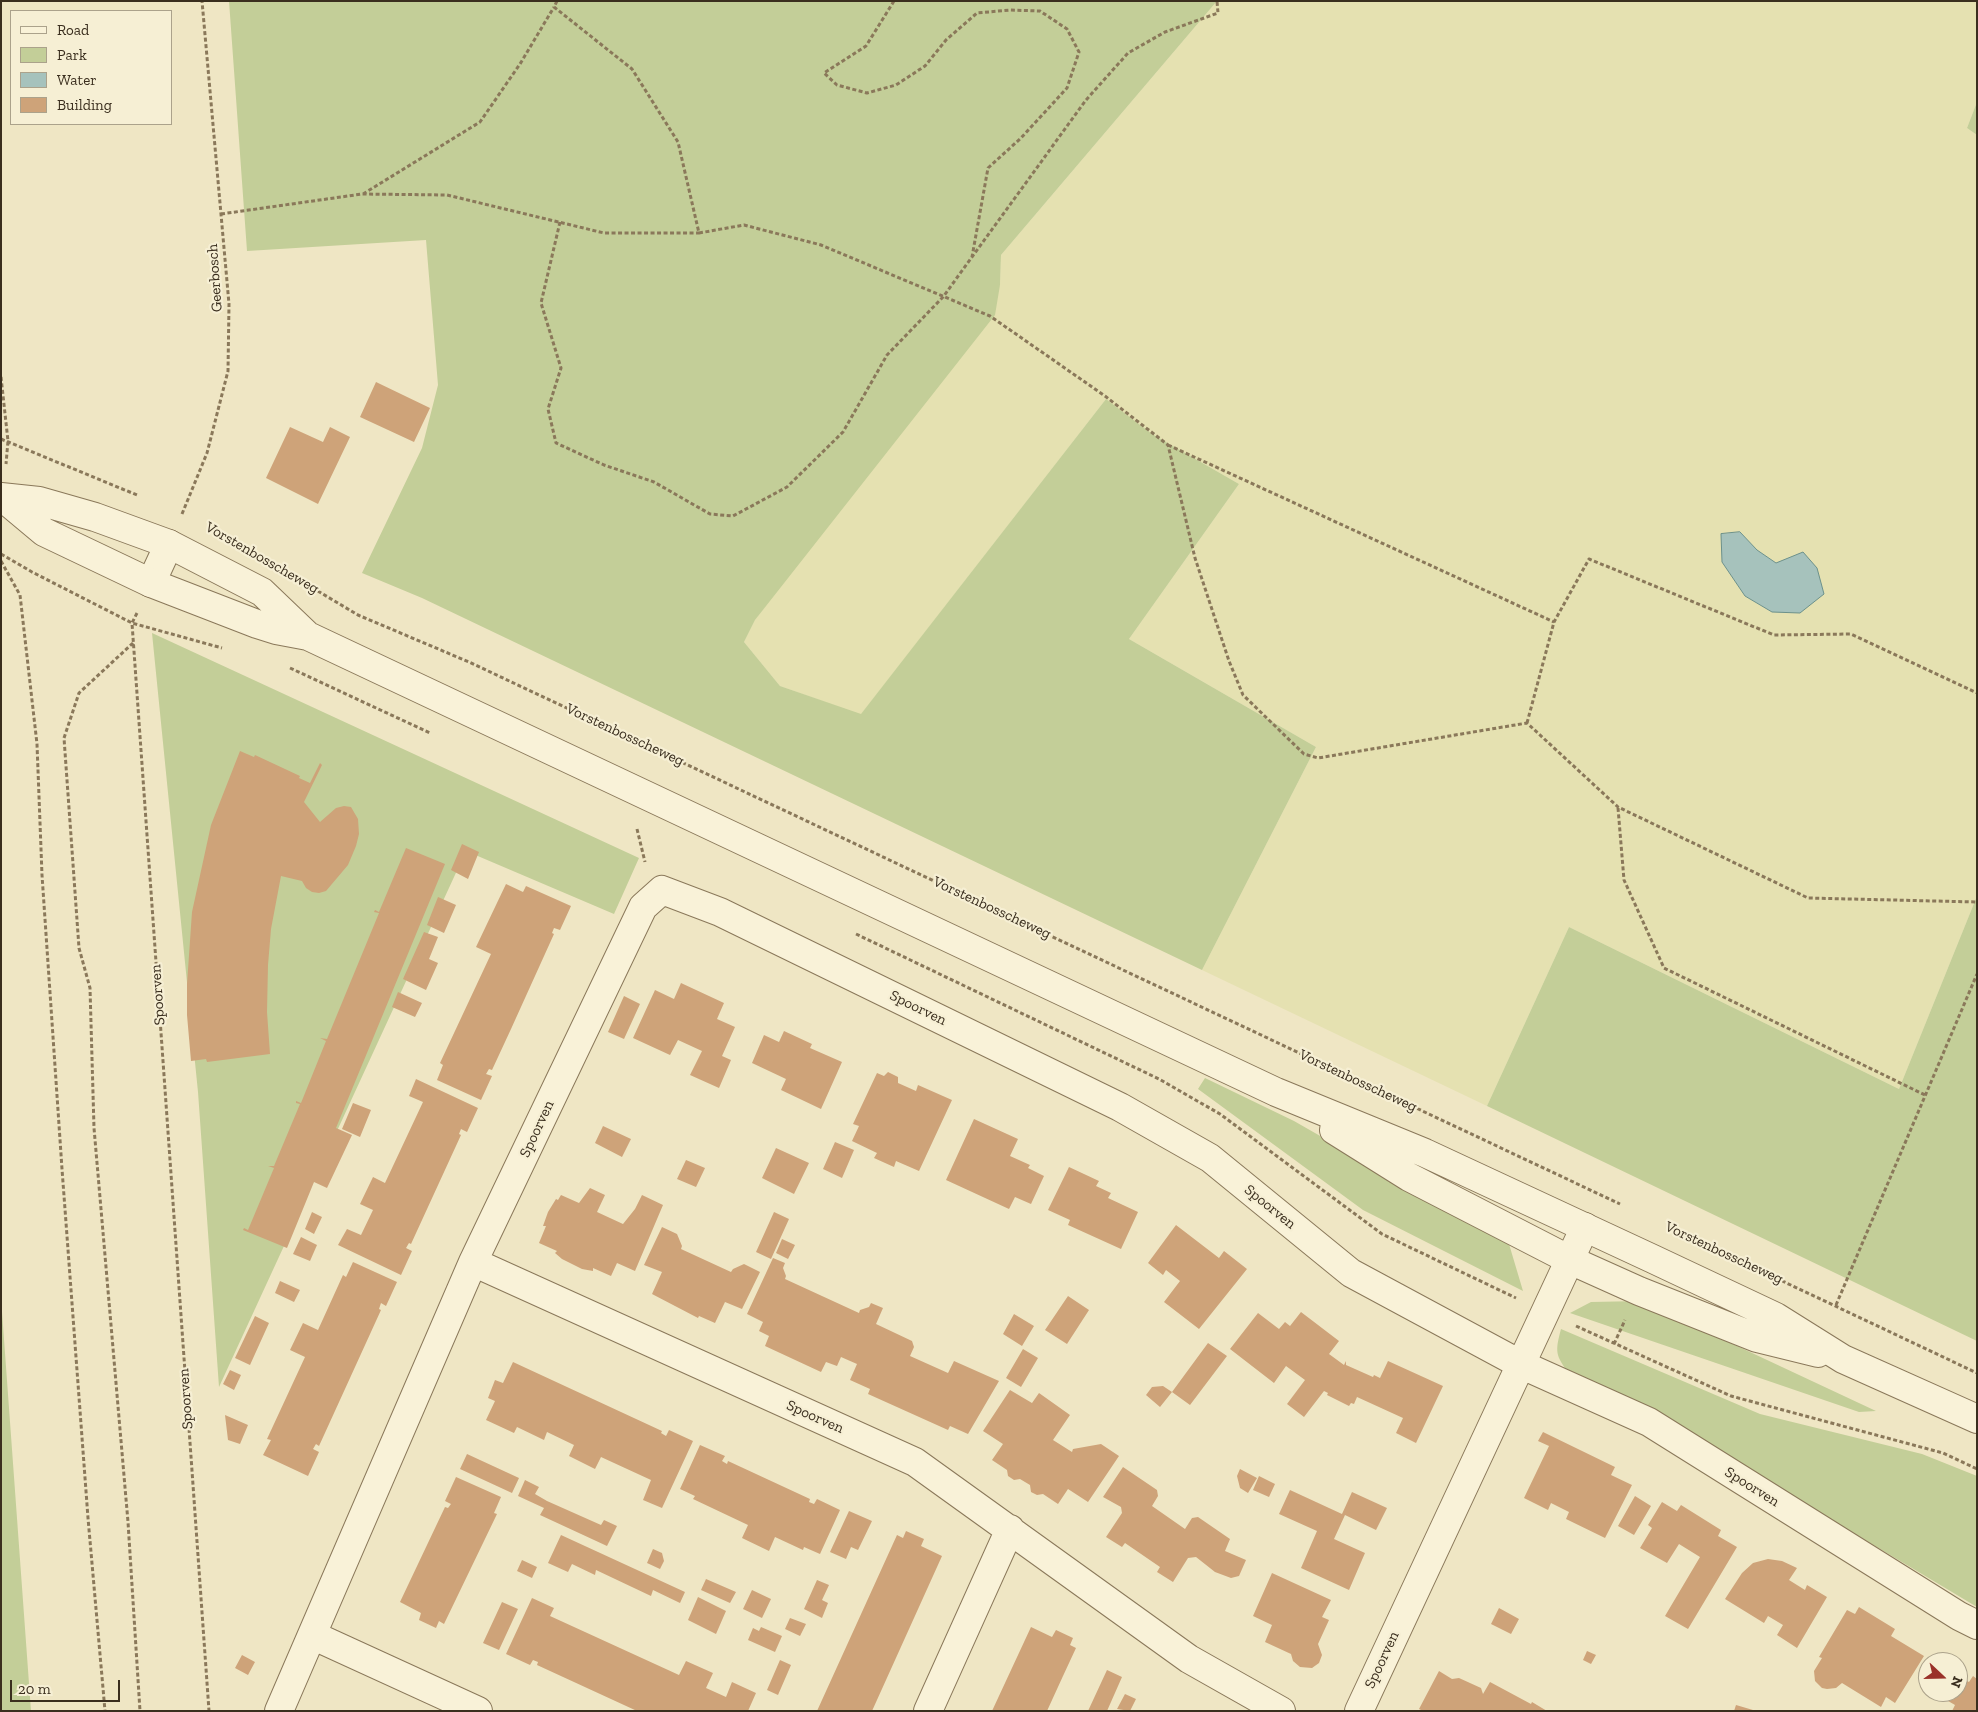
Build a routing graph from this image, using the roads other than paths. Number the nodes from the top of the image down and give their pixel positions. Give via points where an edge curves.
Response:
1 (2, 497) edge
2 (169, 544) junction
3 (151, 583) junction
4 (308, 636) junction
5 (1276, 1092) junction
6 (1585, 1227) junction
7 (1570, 1260) junction
8 (473, 1262) junction
9 (1843, 1359) junction
10 (1520, 1364) junction
11 (1977, 1419) edge
12 (1010, 1529) junction
13 (1977, 1625) edge
14 (312, 1635) junction
15 (279, 1711) edge
16 (478, 1711) edge
17 (928, 1711) edge
18 (1281, 1711) edge
19 (1359, 1711) edge

1 - 2 street, Vorstenbosscheweg via 38,501
1 - 3 street, Vorstenbosscheweg via 44,532
2 - 3 street
2 - 4 street, Vorstenbosscheweg via 262,592
3 - 4 street, Vorstenbosscheweg via 257,624
4 - 5 street, Vorstenbosscheweg
5 - 6 street, Vorstenbosscheweg via 1425,1153
5 - 7 street, Vorstenbosscheweg via 1408,1177
6 - 7 street, Spoorven
6 - 9 street, Vorstenbosscheweg via 1776,1317
7 - 9 street, Vorstenbosscheweg via 1757,1338
7 - 10 street, Spoorven
8 - 10 street, Spoorven via 643,906 662,890 720,912 1120,1107 1210,1158 1351,1273
8 - 12 street, Spoorven via 915,1462
8 - 14 street, Spoorven
9 - 11 street, Vorstenbosscheweg
10 - 13 street, Spoorven via 1649,1422
10 - 19 street, Spoorven
12 - 17 street
12 - 18 street, Spoorven via 1189,1659
14 - 15 street, Spoorven
14 - 16 street

